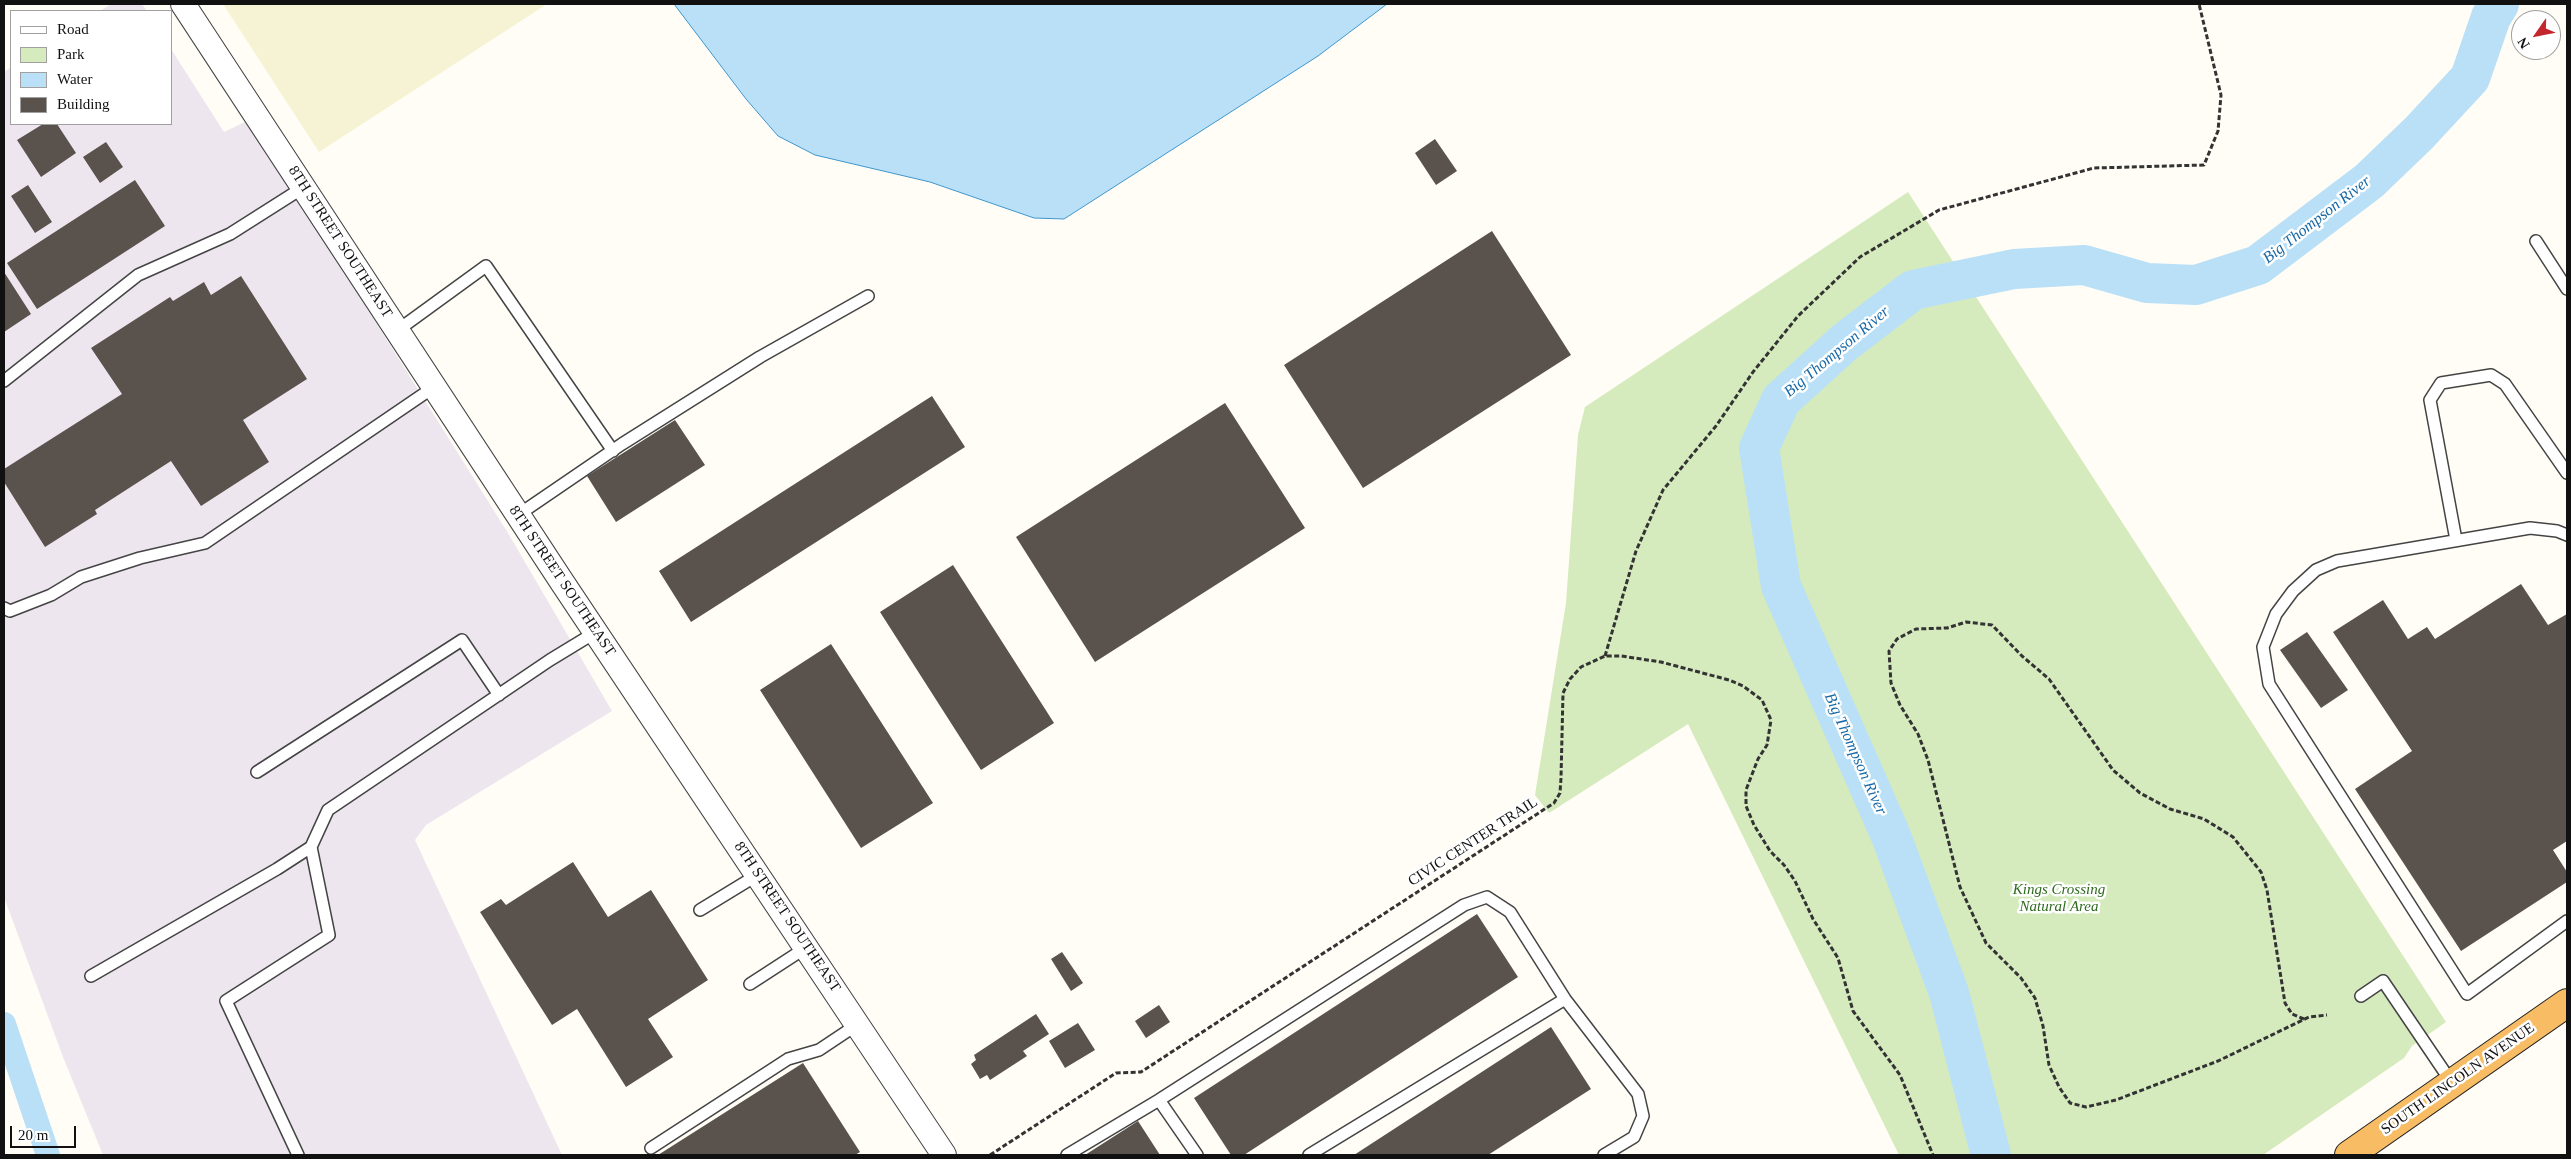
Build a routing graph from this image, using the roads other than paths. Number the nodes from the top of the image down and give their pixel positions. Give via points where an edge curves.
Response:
1 (183, 4) edge
2 (304, 187) junction
3 (2536, 240) dead end
4 (2567, 289) edge
5 (868, 296) dead end
6 (398, 330) junction
7 (4, 381) edge
8 (434, 387) junction
9 (613, 451) junction
10 (2567, 473) edge
11 (518, 515) junction
12 (2567, 535) edge
13 (2456, 540) junction
14 (4, 608) edge
15 (596, 632) junction
16 (499, 695) junction
17 (256, 772) dead end
18 (310, 847) junction
19 (759, 874) junction
20 (700, 910) dead end
21 (2567, 921) edge
22 (807, 947) junction
23 (91, 976) dead end
24 (750, 984) dead end
25 (2361, 996) dead end
26 (1565, 998) junction
27 (2567, 1003) edge
28 (858, 1024) junction
29 (2453, 1084) junction
30 (1160, 1100) junction
31 (652, 1148) dead end
32 (298, 1155) edge
33 (944, 1155) edge
34 (1067, 1155) edge
35 (1197, 1155) edge
36 (1309, 1155) edge
37 (1604, 1155) edge
38 (2349, 1155) edge

1 - 2 street, 8TH STREET SOUTHEAST
2 - 6 street, 8TH STREET SOUTHEAST
2 - 7 lane via 230,234 138,275
3 - 4 lane
5 - 9 lane via 760,357
6 - 8 street, 8TH STREET SOUTHEAST
6 - 9 lane via 486,266
8 - 11 street, 8TH STREET SOUTHEAST
8 - 14 lane via 205,543 140,558 81,577 10,611
9 - 11 lane
10 - 13 lane via 2505,384 2491,376 2441,383 2430,400
11 - 15 street, 8TH STREET SOUTHEAST
12 - 13 lane via 2530,528
13 - 21 lane via 2337,560 2316,570 2293,591 2269,630 2263,647 2270,684 2467,994
15 - 16 lane
15 - 19 street, 8TH STREET SOUTHEAST
16 - 17 lane via 462,640
16 - 18 lane via 328,810
18 - 23 lane
18 - 32 lane via 329,935 226,1001
19 - 20 lane
19 - 22 street, 8TH STREET SOUTHEAST
22 - 24 lane
22 - 28 street, 8TH STREET SOUTHEAST
25 - 29 lane via 2383,981
26 - 30 lane via 1510,912 1487,897 1464,905
26 - 36 lane
26 - 37 lane via 1638,1094 1643,1116 1634,1138
27 - 29 highway, SOUTH LINCOLN AVENUE
28 - 31 lane via 819,1050 788,1058
28 - 33 street, 8TH STREET SOUTHEAST
29 - 38 highway, SOUTH LINCOLN AVENUE
30 - 34 lane
30 - 35 lane

